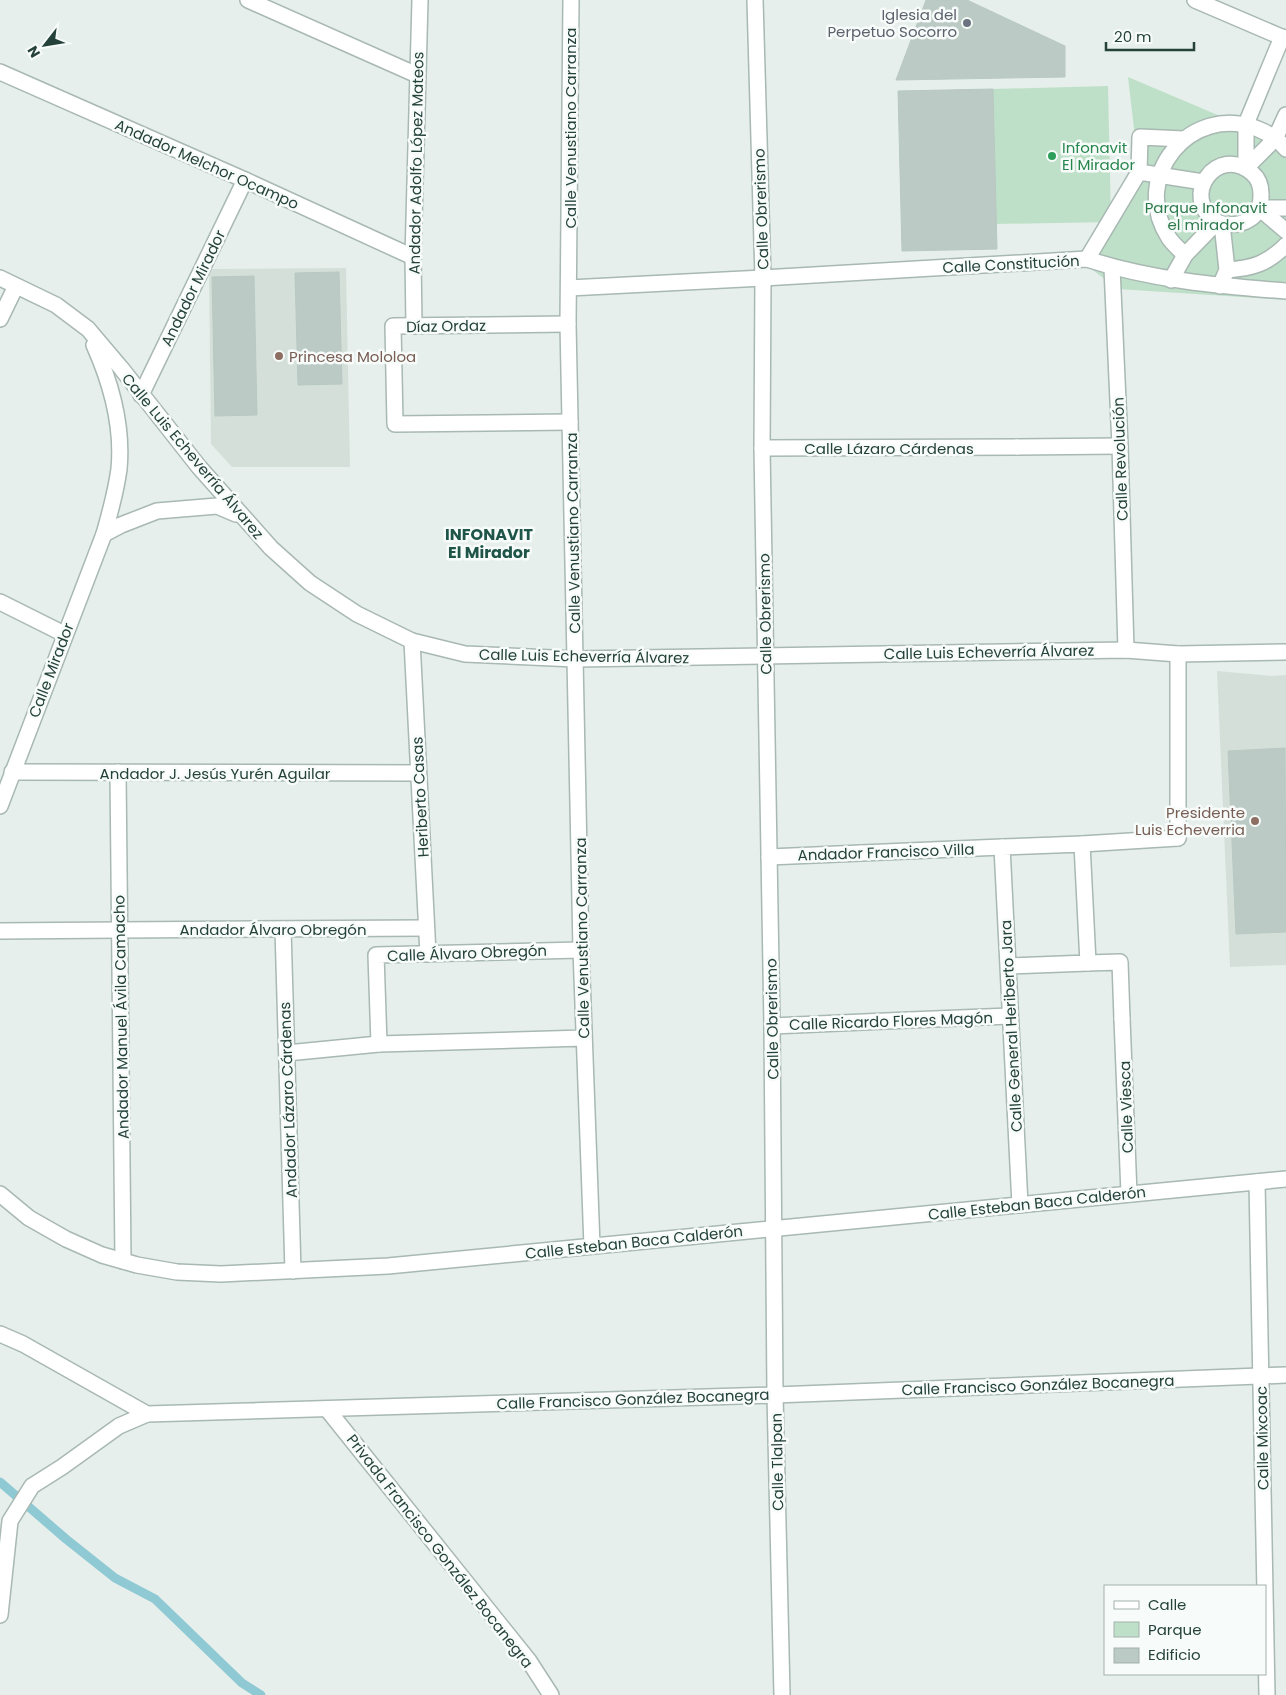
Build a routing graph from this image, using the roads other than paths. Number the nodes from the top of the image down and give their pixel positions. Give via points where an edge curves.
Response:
1 (248, 0) edge
2 (420, 0) edge
3 (571, 0) edge
4 (755, 0) edge
5 (1195, 0) edge
6 (1284, 38) edge
7 (0, 72) edge
8 (418, 75) junction
9 (1286, 115) edge
10 (1246, 124) junction
11 (1184, 139) junction
12 (1281, 144) edge
13 (1246, 168) junction
14 (1139, 172) junction
15 (1159, 175) junction
16 (245, 180) junction
17 (1203, 182) junction
18 (1259, 208) junction
19 (1286, 208) edge
20 (1220, 223) junction
21 (1286, 231) edge
22 (1286, 245) edge
23 (1185, 255) junction
24 (413, 257) junction
25 (1087, 260) junction
26 (1112, 268) junction
27 (1227, 270) junction
28 (0, 278) edge
29 (762, 278) junction
30 (1171, 280) junction
31 (16, 286) junction
32 (1220, 286) junction
33 (569, 288) junction
34 (1286, 291) edge
35 (0, 319) edge
36 (568, 324) junction
37 (414, 326) junction
38 (88, 329) junction
39 (141, 395) junction
40 (570, 422) junction
41 (1120, 446) junction
42 (762, 448) junction
43 (240, 516) junction
44 (104, 534) junction
45 (0, 602) edge
46 (64, 634) junction
47 (412, 641) junction
48 (1126, 650) junction
49 (1286, 652) edge
50 (1178, 654) junction
51 (766, 656) junction
52 (575, 659) junction
53 (12, 772) junction
54 (118, 772) junction
55 (418, 773) junction
56 (0, 806) edge
57 (1082, 844) junction
58 (1002, 847) junction
59 (769, 857) junction
60 (426, 928) junction
61 (283, 929) junction
62 (120, 930) junction
63 (0, 931) edge
64 (581, 950) junction
65 (428, 954) junction
66 (1088, 963) junction
67 (1008, 966) junction
68 (1010, 1016) junction
69 (772, 1026) junction
70 (584, 1038) junction
71 (379, 1044) junction
72 (287, 1054) junction
73 (1286, 1179) edge
74 (1257, 1182) junction
75 (0, 1194) edge
76 (1129, 1194) junction
77 (1020, 1205) junction
78 (774, 1229) junction
79 (592, 1246) junction
80 (123, 1261) junction
81 (293, 1271) junction
82 (0, 1334) edge
83 (1286, 1375) edge
84 (1261, 1376) junction
85 (775, 1395) junction
86 (327, 1409) junction
87 (147, 1414) junction
88 (1265, 1585) edge
89 (0, 1615) edge
90 (1266, 1642) edge
91 (550, 1695) edge
92 (782, 1695) edge
93 (1267, 1695) edge

1 - 8 street
2 - 8 street, Andador Adolfo López Mateos
3 - 33 street, Calle Venustiano Carranza
4 - 29 street, Calle Obrerismo
5 - 6 street
6 - 10 street
7 - 16 street, Andador Melchor Ocampo
8 - 24 street, Andador Adolfo López Mateos
9 - 12 street
10 - 11 street via 1225,122 1203,128
10 - 12 street via 1267,132
10 - 13 street
11 - 14 street via 1140,137
11 - 15 street via 1169,155
12 - 13 street
13 - 17 street via 1222,165 1210,172
13 - 18 street via 1256,177 1261,188
14 - 15 street
14 - 25 street
15 - 17 street
15 - 23 street via 1156,197 1160,219 1170,238
16 - 24 street, Andador Melchor Ocampo
16 - 39 street, Andador Mirador
17 - 20 street via 1200,195 1203,207 1211,218
18 - 19 street
18 - 20 street via 1247,222 1235,226
18 - 21 street
20 - 23 street
20 - 27 street
22 - 27 street via 1268,260 1248,269
23 - 30 street
24 - 37 street, Andador Adolfo López Mateos
25 - 26 street, Calle Constitución
25 - 29 street, Calle Constitución
26 - 30 street, Calle Constitución
26 - 41 street, Calle Revolución
27 - 32 street
28 - 31 street, Calle Luis Echeverría Álvarez
29 - 33 street, Calle Constitución
29 - 42 street, Calle Obrerismo
30 - 32 street, Calle Constitución
31 - 35 street
31 - 38 street, Calle Luis Echeverría Álvarez via 56,305
32 - 34 street, Calle Constitución
33 - 36 street, Calle Venustiano Carranza
36 - 37 street, Díaz Ordaz
36 - 40 street, Calle Venustiano Carranza
37 - 40 street, Díaz Ordaz via 393,326 395,424
38 - 39 street, Calle Luis Echeverría Álvarez
38 - 44 street, Calle Mirador via 106,371 119,438 119,469
39 - 43 street, Calle Luis Echeverría Álvarez
40 - 52 street, Calle Venustiano Carranza
41 - 42 street, Calle Lázaro Cárdenas
41 - 48 street, Calle Revolución
42 - 51 street, Calle Obrerismo
43 - 44 street via 217,506 157,511
43 - 47 street, Calle Luis Echeverría Álvarez via 310,583 357,614
44 - 46 street, Calle Mirador
45 - 46 street
46 - 53 street, Calle Mirador
47 - 52 street, Calle Luis Echeverría Álvarez via 464,654
47 - 55 street, Heriberto Casas
48 - 50 street, Calle Luis Echeverría Álvarez
48 - 51 street, Calle Luis Echeverría Álvarez
49 - 50 street, Calle Luis Echeverría Álvarez
50 - 57 street via 1178,838
51 - 52 street, Calle Luis Echeverría Álvarez
51 - 59 street, Calle Obrerismo
52 - 64 street, Calle Venustiano Carranza
53 - 54 street, Andador J. Jesús Yurén Aguilar
53 - 56 street, Calle Mirador
54 - 55 street, Andador J. Jesús Yurén Aguilar
54 - 62 street, Andador Manuel Ávila Camacho
55 - 60 street, Heriberto Casas
57 - 58 street, Andador Francisco Villa
57 - 66 street
58 - 59 street, Andador Francisco Villa
58 - 67 street, Calle General Heriberto Jara
59 - 69 street, Calle Obrerismo
60 - 61 street, Andador Álvaro Obregón
60 - 65 street, Heriberto Casas
61 - 62 street, Andador Álvaro Obregón
61 - 72 street, Andador Lázaro Cárdenas
62 - 63 street, Andador Álvaro Obregón
62 - 80 street, Andador Manuel Ávila Camacho
64 - 65 street, Calle Álvaro Obregón
64 - 70 street, Calle Venustiano Carranza
65 - 71 street, Calle Álvaro Obregón via 376,955
66 - 67 street
66 - 76 street, Calle Viesca via 1120,962
67 - 68 street, Calle General Heriberto Jara
68 - 69 street, Calle Ricardo Flores Magón
68 - 77 street, Calle General Heriberto Jara
69 - 78 street, Calle Obrerismo
70 - 71 street
70 - 79 street, Calle Venustiano Carranza
71 - 72 street
72 - 81 street, Andador Lázaro Cárdenas
73 - 74 street, Calle Esteban Baca Calderón
74 - 76 street, Calle Esteban Baca Calderón
74 - 84 street, Calle Mixcoac
75 - 80 street, Calle Esteban Baca Calderón via 29,1218 66,1239
76 - 77 street, Calle Esteban Baca Calderón
77 - 78 street, Calle Esteban Baca Calderón
78 - 79 street, Calle Esteban Baca Calderón
78 - 85 street, Calle Tlalpan
79 - 81 street, Calle Esteban Baca Calderón via 388,1266
80 - 81 street, Calle Esteban Baca Calderón via 177,1272
82 - 87 street via 31,1348
83 - 84 street, Calle Francisco González Bocanegra
84 - 85 street, Calle Francisco González Bocanegra
84 - 88 street, Calle Mixcoac
85 - 86 street, Calle Francisco González Bocanegra
85 - 92 street, Calle Tlalpan
86 - 87 street, Calle Francisco González Bocanegra
86 - 91 street, Privada Francisco González Bocanegra via 529,1661
87 - 89 street via 119,1426 32,1486 10,1521
90 - 93 street, Calle Mixcoac

